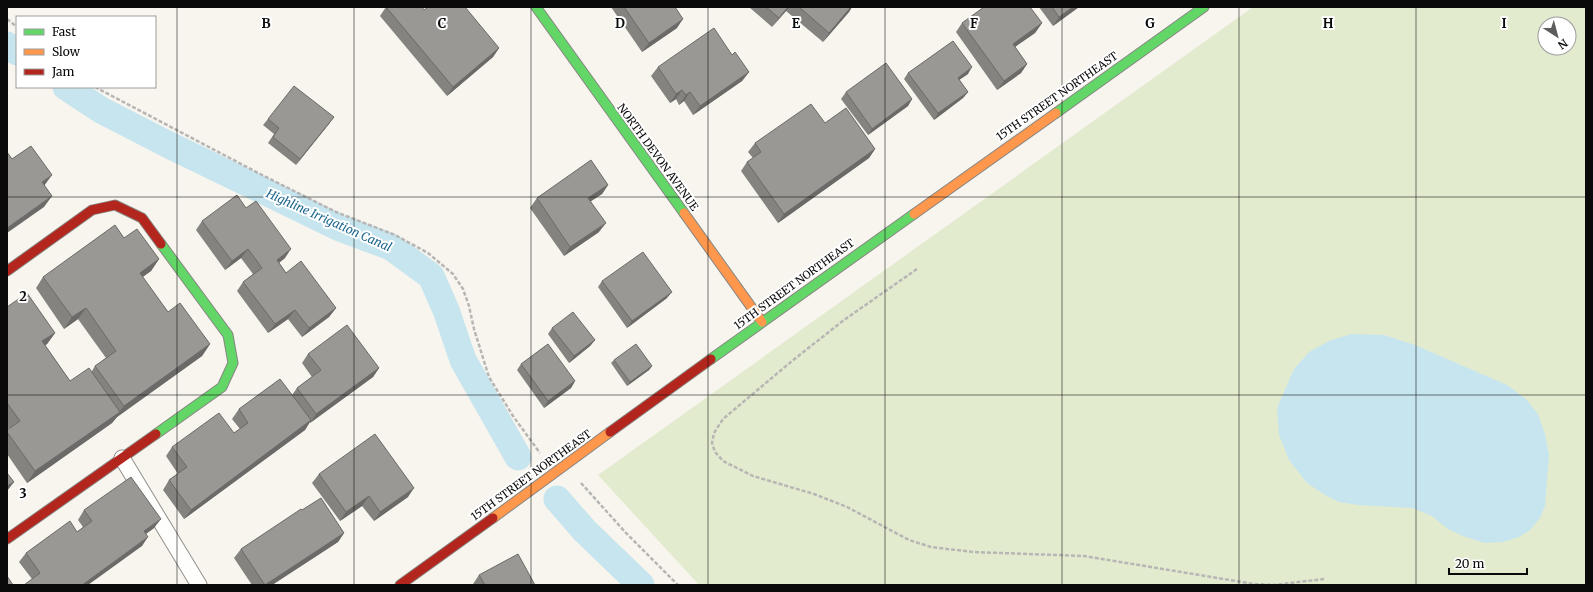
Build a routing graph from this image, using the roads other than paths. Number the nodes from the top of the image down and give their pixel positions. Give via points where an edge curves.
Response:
1 (536, 7) edge
2 (1204, 7) edge
3 (7, 271) edge
4 (762, 322) junction
5 (122, 458) junction
6 (7, 539) edge
7 (199, 585) edge
8 (400, 585) edge

1 - 4 street, NORTH DEVON AVENUE
2 - 4 street, 15TH STREET NORTHEAST
3 - 5 street via 92,210 116,205 142,218 228,335 233,363 222,387
4 - 8 street, 15TH STREET NORTHEAST
5 - 6 street
5 - 7 lane

